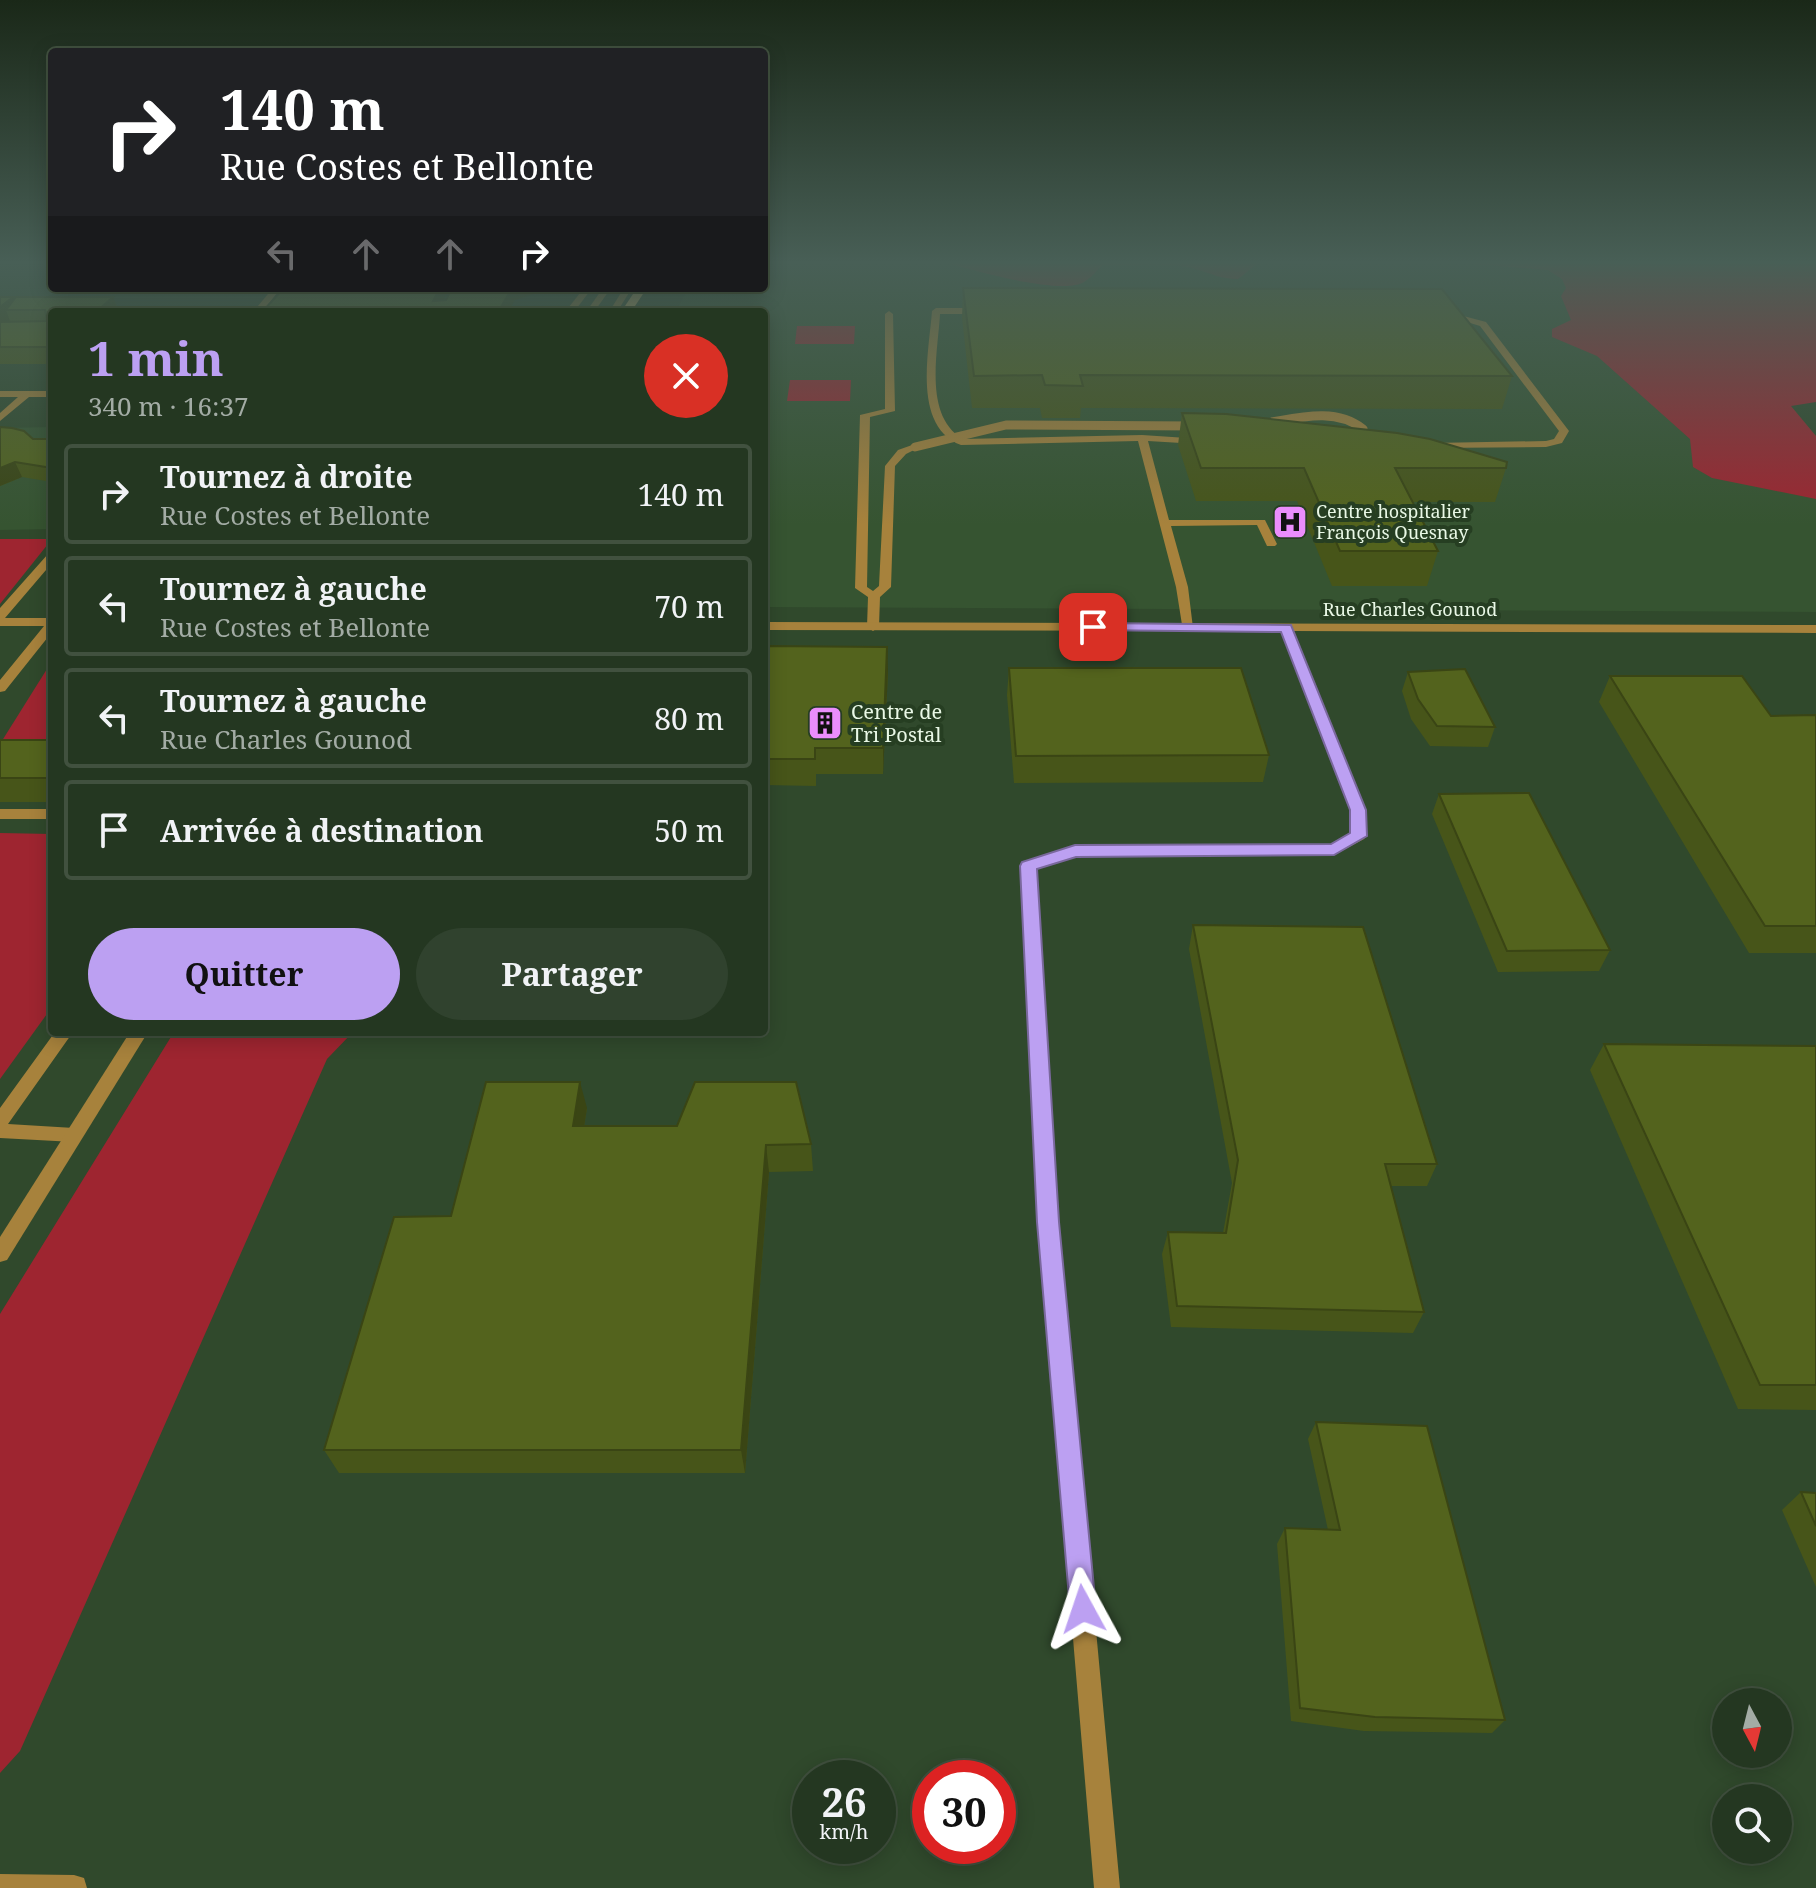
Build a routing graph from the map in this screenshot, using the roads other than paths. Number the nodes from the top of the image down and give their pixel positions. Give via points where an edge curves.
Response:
1 (889, 349) edge
2 (933, 349) edge
3 (1502, 349) edge
4 (0, 394) edge
5 (27, 394) junction
6 (48, 394) edge
7 (0, 418) edge
8 (1269, 423) junction
9 (1254, 424) edge
10 (1210, 426) edge
11 (1300, 429) edge
12 (1142, 438) junction
13 (1205, 442) edge
14 (1367, 446) edge
15 (1426, 446) edge
16 (1165, 523) junction
17 (1271, 544) dead end
18 (47, 567) edge
19 (874, 596) junction
20 (0, 616) edge
21 (0, 622) edge
22 (48, 623) edge
23 (768, 626) edge
24 (873, 627) junction
25 (48, 628) edge
26 (1187, 628) junction
27 (1286, 628) junction
28 (1816, 629) edge
29 (0, 688) edge
30 (0, 814) edge
31 (48, 814) edge
32 (61, 1036) edge
33 (136, 1036) edge
34 (0, 1122) edge
35 (0, 1131) edge
36 (74, 1135) junction
37 (0, 1254) edge
38 (0, 1887) edge
39 (74, 1888) edge
40 (1107, 1888) edge

1 - 19 street via 890,411 865,415 861,588
2 - 12 street via 938,414 946,432 961,442
3 - 15 street via 1564,431 1558,441
4 - 5 street
5 - 6 street
5 - 7 street
8 - 9 street, bridge
8 - 11 street, bridge
8 - 14 street, bridge via 1350,420 1363,429 1338,443
10 - 19 street, bridge via 1006,425 902,452 890,466 885,587
12 - 13 street
12 - 16 street
16 - 17 street via 1261,522
16 - 26 street
18 - 20 street
19 - 24 street
21 - 22 street
23 - 24 street, Rue Charles Gounod
24 - 26 street, Rue Charles Gounod
25 - 29 street
26 - 27 street, Rue Charles Gounod
27 - 28 street, Rue Charles Gounod
27 - 40 street via 1358,810 1359,836 1334,850 1075,851 1028,866 1048,1222
30 - 31 street
32 - 34 street
33 - 36 street
35 - 36 street
36 - 37 street
38 - 39 street

